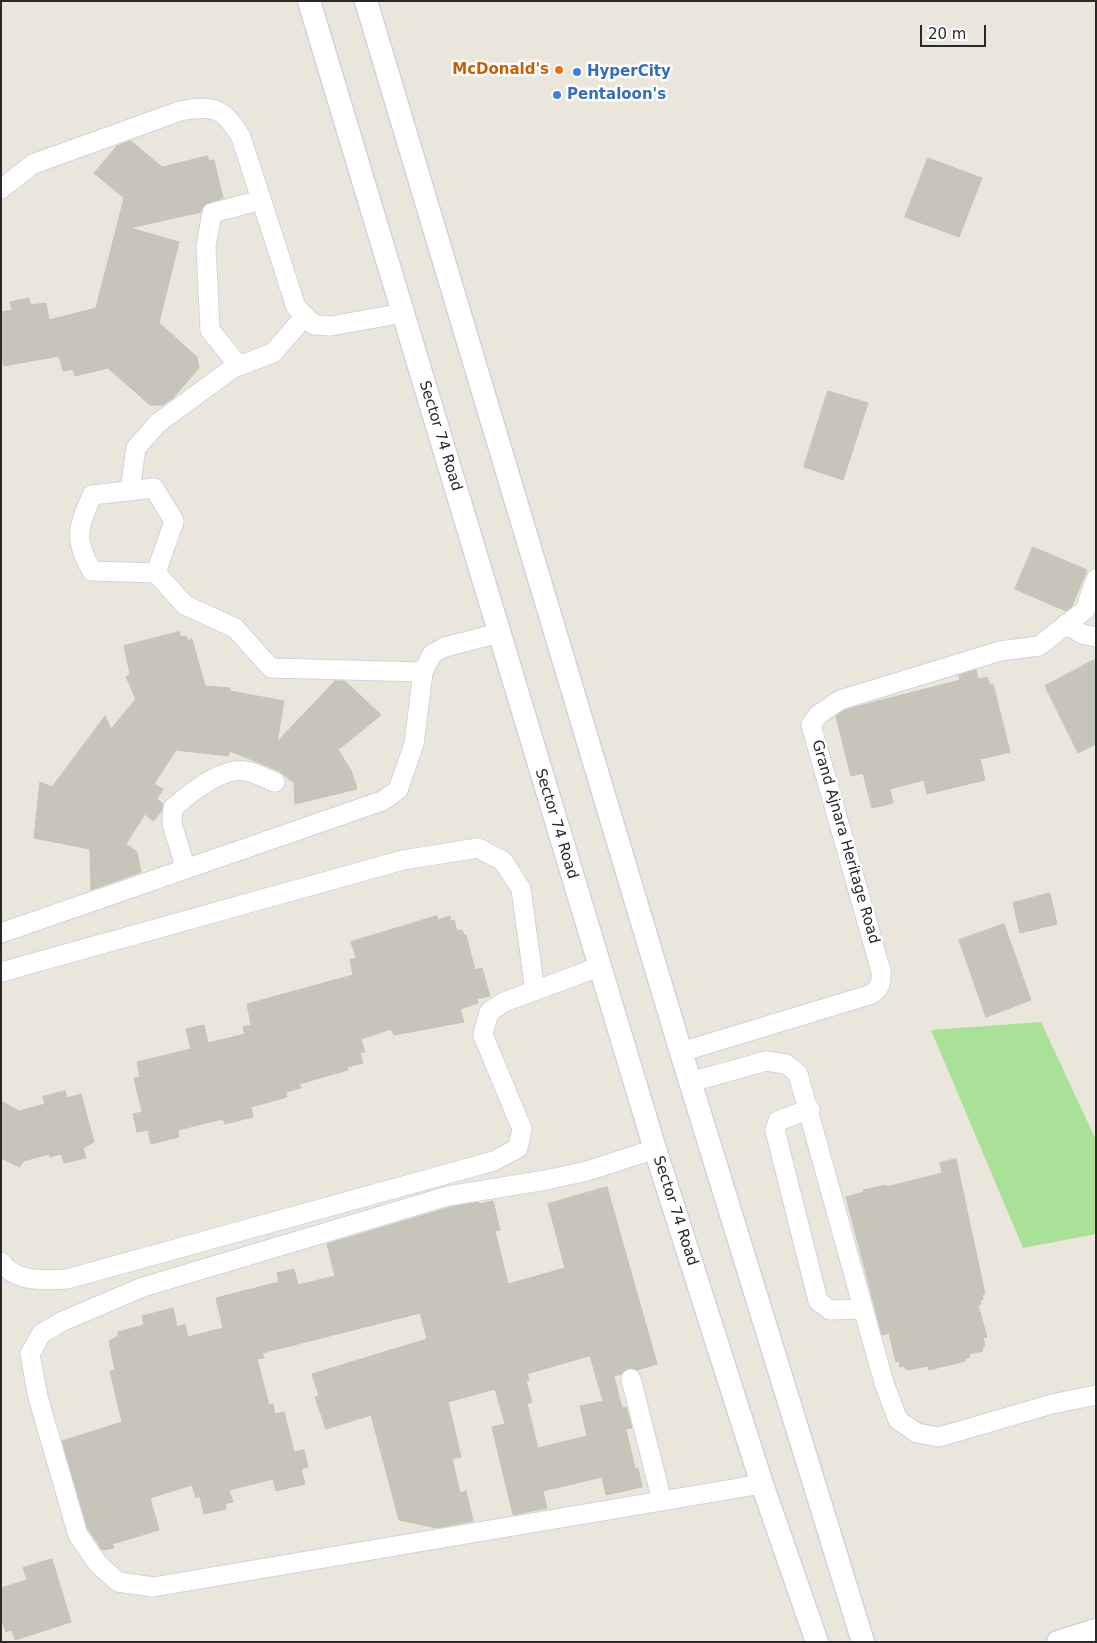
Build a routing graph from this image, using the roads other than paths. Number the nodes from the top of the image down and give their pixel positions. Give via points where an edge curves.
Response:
1 (309, 1) edge
2 (366, 1) edge
3 (1, 189) edge
4 (261, 200) junction
5 (403, 313) junction
6 (305, 316) junction
7 (239, 366) junction
8 (130, 490) junction
9 (156, 573) junction
10 (1096, 580) edge
11 (1066, 624) junction
12 (499, 633) junction
13 (1096, 637) edge
14 (423, 672) junction
15 (275, 782) dead end
16 (186, 869) junction
17 (1, 933) edge
18 (598, 967) junction
19 (1, 972) edge
20 (535, 991) junction
21 (757, 1029) junction
22 (681, 1052) junction
23 (766, 1061) junction
24 (691, 1082) junction
25 (810, 1109) junction
26 (655, 1149) junction
27 (1, 1262) edge
28 (862, 1309) junction
29 (631, 1380) dead end
30 (1096, 1395) edge
31 (762, 1484) junction
32 (662, 1501) junction
33 (1096, 1630) edge
34 (817, 1642) edge
35 (863, 1642) edge
36 (1058, 1642) edge

1 - 5 street, Sector 74 Road
2 - 22 street
3 - 4 street via 33,164 180,111 206,106 230,119 241,137
4 - 6 street via 296,307
4 - 7 street via 212,213 206,246 210,330
5 - 6 street via 331,326 314,325
5 - 12 street, Sector 74 Road
6 - 7 street via 273,353
7 - 8 street via 158,423 136,448
8 - 9 street via 154,488 174,521
8 - 9 street via 92,495 79,525 82,553 92,571
9 - 14 street via 185,606 235,628 272,668
10 - 11 street, Grand Ajnara Heritage Road via 1085,610
11 - 13 street via 1082,634
11 - 21 street, Grand Ajnara Heritage Road via 1039,646 1000,651 840,700 818,715 811,725 882,980 877,991 869,995
12 - 14 street via 445,647 432,654
12 - 18 street, Sector 74 Road
14 - 16 street via 414,744 398,790 382,801
15 - 16 street via 245,770 226,774 205,784 173,808 172,824
16 - 17 street
18 - 20 street
18 - 26 street, Sector 74 Road
19 - 20 street via 403,860 478,848 503,861 520,889
20 - 27 street via 504,1002 489,1012 483,1034 522,1129 518,1148 494,1161 67,1279 29,1280
21 - 22 street, Grand Ajnara Heritage Road
21 - 23 street
22 - 24 street
23 - 24 street
23 - 25 street via 786,1064 798,1074
24 - 35 street
25 - 28 street
25 - 28 street via 778,1121 774,1130 818,1302 830,1310
26 - 31 street, Sector 74 Road
26 - 32 street via 588,1171 448,1196 143,1287 63,1321 41,1334 30,1354 40,1406 78,1535 98,1564 118,1582 153,1587
28 - 30 street via 898,1420 916,1433 938,1437 1052,1404
29 - 32 street
31 - 32 street
31 - 34 street, Sector 74 Road
33 - 36 street

